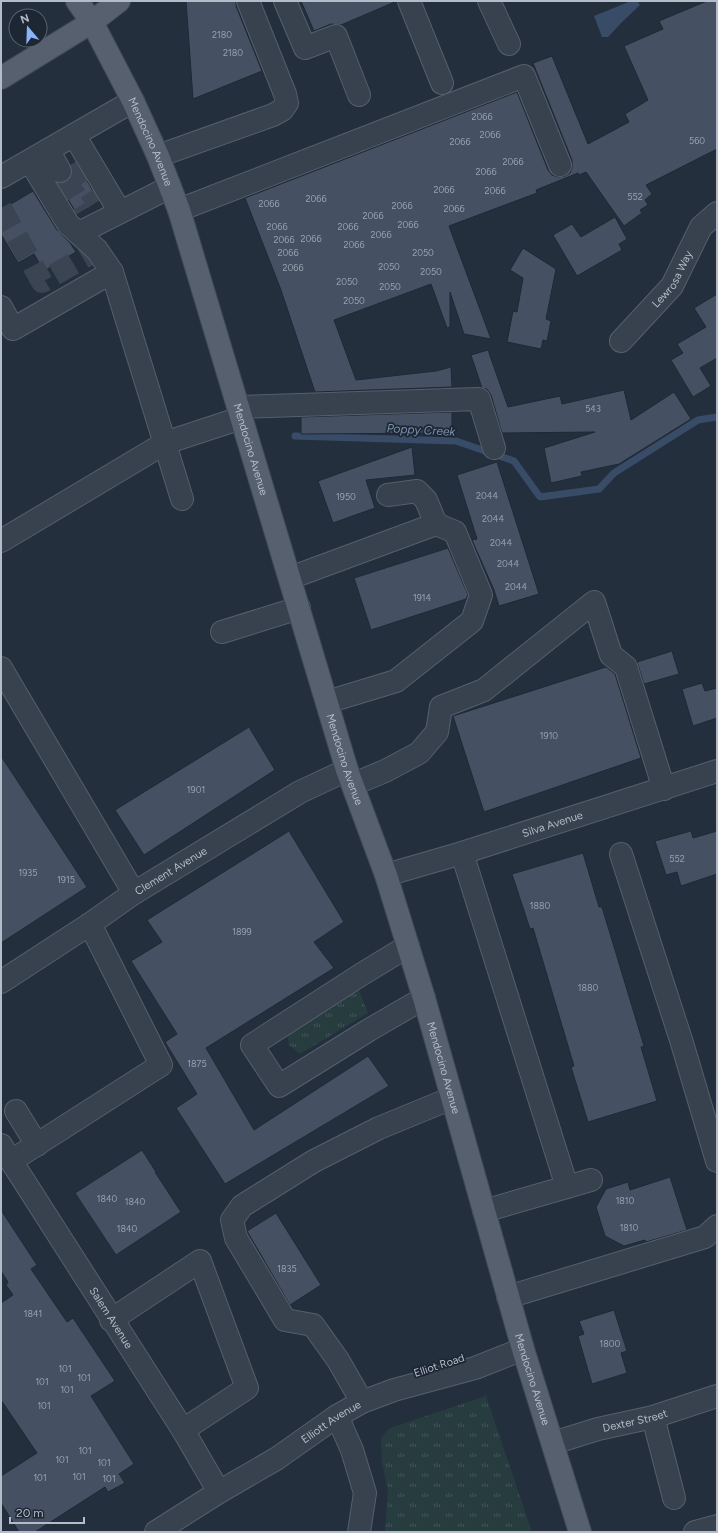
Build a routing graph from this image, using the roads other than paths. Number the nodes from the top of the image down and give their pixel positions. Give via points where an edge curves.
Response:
1 (76, 1) edge
2 (119, 1) edge
3 (248, 1) edge
4 (285, 1) edge
5 (409, 1) edge
6 (490, 1) edge
7 (92, 22) junction
8 (509, 44) dead end
9 (1, 78) edge
10 (442, 83) dead end
11 (359, 95) dead end
12 (133, 101) junction
13 (53, 147) junction
14 (158, 156) junction
15 (560, 165) dead end
16 (66, 168) tunnel mouth
17 (1, 177) edge
18 (170, 187) junction
19 (179, 210) junction
20 (717, 213) edge
21 (97, 217) junction
22 (112, 272) junction
23 (1, 307) edge
24 (621, 341) dead end
25 (240, 413) junction
26 (164, 443) junction
27 (494, 448) dead end
28 (388, 495) dead end
29 (182, 499) dead end
30 (436, 524) junction
31 (1, 541) edge
32 (290, 578) junction
33 (299, 608) junction
34 (222, 632) dead end
35 (1, 668) edge
36 (327, 702) junction
37 (717, 771) edge
38 (350, 777) junction
39 (664, 789) junction
40 (462, 853) junction
41 (621, 854) dead end
42 (386, 875) junction
43 (134, 893) junction
44 (90, 924) junction
45 (408, 946) junction
46 (1, 982) edge
47 (424, 998) junction
48 (452, 1098) junction
49 (16, 1110) dead end
50 (37, 1145) junction
51 (6, 1153) edge
52 (717, 1160) edge
53 (591, 1180) dead end
54 (567, 1187) junction
55 (484, 1211) junction
56 (717, 1226) edge
57 (508, 1297) junction
58 (111, 1320) junction
59 (524, 1350) junction
60 (717, 1396) edge
61 (362, 1402) junction
62 (337, 1416) junction
63 (653, 1417) junction
64 (182, 1430) junction
65 (553, 1443) junction
66 (219, 1492) junction
67 (674, 1498) dead end
68 (717, 1526) edge
69 (156, 1532) edge
70 (359, 1532) edge
71 (580, 1532) edge
72 (695, 1532) edge

1 - 7 main road, Mendocino Avenue
2 - 7 main road
3 - 14 street via 287,103 282,110 273,115
4 - 11 street via 305,48 336,36
5 - 10 street
6 - 8 street
7 - 9 main road
7 - 12 main road, Mendocino Avenue
12 - 13 street
12 - 14 main road, Mendocino Avenue
13 - 16 street
13 - 17 street
13 - 21 street
13 - 21 street via 68,224
14 - 18 main road, Mendocino Avenue
15 - 19 street via 524,76
18 - 19 main road, Mendocino Avenue
18 - 21 street
19 - 25 main road, Mendocino Avenue
20 - 24 street, Lewrosa Way via 701,227 672,286
21 - 22 street via 96,250
22 - 23 street via 13,329
22 - 26 street
25 - 26 street
25 - 27 street via 479,399
25 - 32 main road, Mendocino Avenue
26 - 29 street
26 - 31 street
28 - 30 street via 417,491 426,500
30 - 32 street
30 - 36 street via 455,532 481,595 472,621 396,681
32 - 33 main road, Mendocino Avenue
33 - 34 street
33 - 36 main road, Mendocino Avenue
35 - 43 street
36 - 38 main road, Mendocino Avenue
37 - 39 street, Silva Avenue
38 - 39 street, Clement Avenue via 386,771 420,753 437,732 441,707 484,690 594,602 612,655 626,667
38 - 42 main road, Mendocino Avenue
38 - 43 street, Clement Avenue via 300,792
39 - 40 street, Silva Avenue
40 - 42 street, Silva Avenue
40 - 54 street
41 - 52 street
42 - 45 main road, Mendocino Avenue
43 - 44 street, Clement Avenue
44 - 46 street, Clement Avenue
44 - 50 street via 161,1065
45 - 47 main road, Mendocino Avenue
45 - 47 street via 252,1045 279,1086
47 - 48 main road, Mendocino Avenue
48 - 55 main road, Mendocino Avenue
48 - 61 street via 379,1128 314,1161 242,1206 232,1220 236,1238 285,1320 313,1325 338,1360
49 - 50 street
50 - 51 street
51 - 58 street, Salem Avenue
53 - 54 street
54 - 55 street
55 - 57 main road, Mendocino Avenue
56 - 57 street via 705,1237
57 - 59 main road, Mendocino Avenue
58 - 64 street, Salem Avenue
58 - 64 street via 200,1261 247,1388
59 - 61 street, Elliott Avenue via 475,1368 394,1390
59 - 65 main road, Mendocino Avenue
60 - 63 street, Dexter Street
61 - 62 street, Elliott Avenue
62 - 66 street, Elliott Avenue via 276,1459
62 - 70 street via 352,1450 365,1493
63 - 65 street, Dexter Street via 598,1429
63 - 67 street
64 - 66 street, Salem Avenue
65 - 71 main road, Mendocino Avenue
66 - 69 street, Elliott Avenue
68 - 72 street

